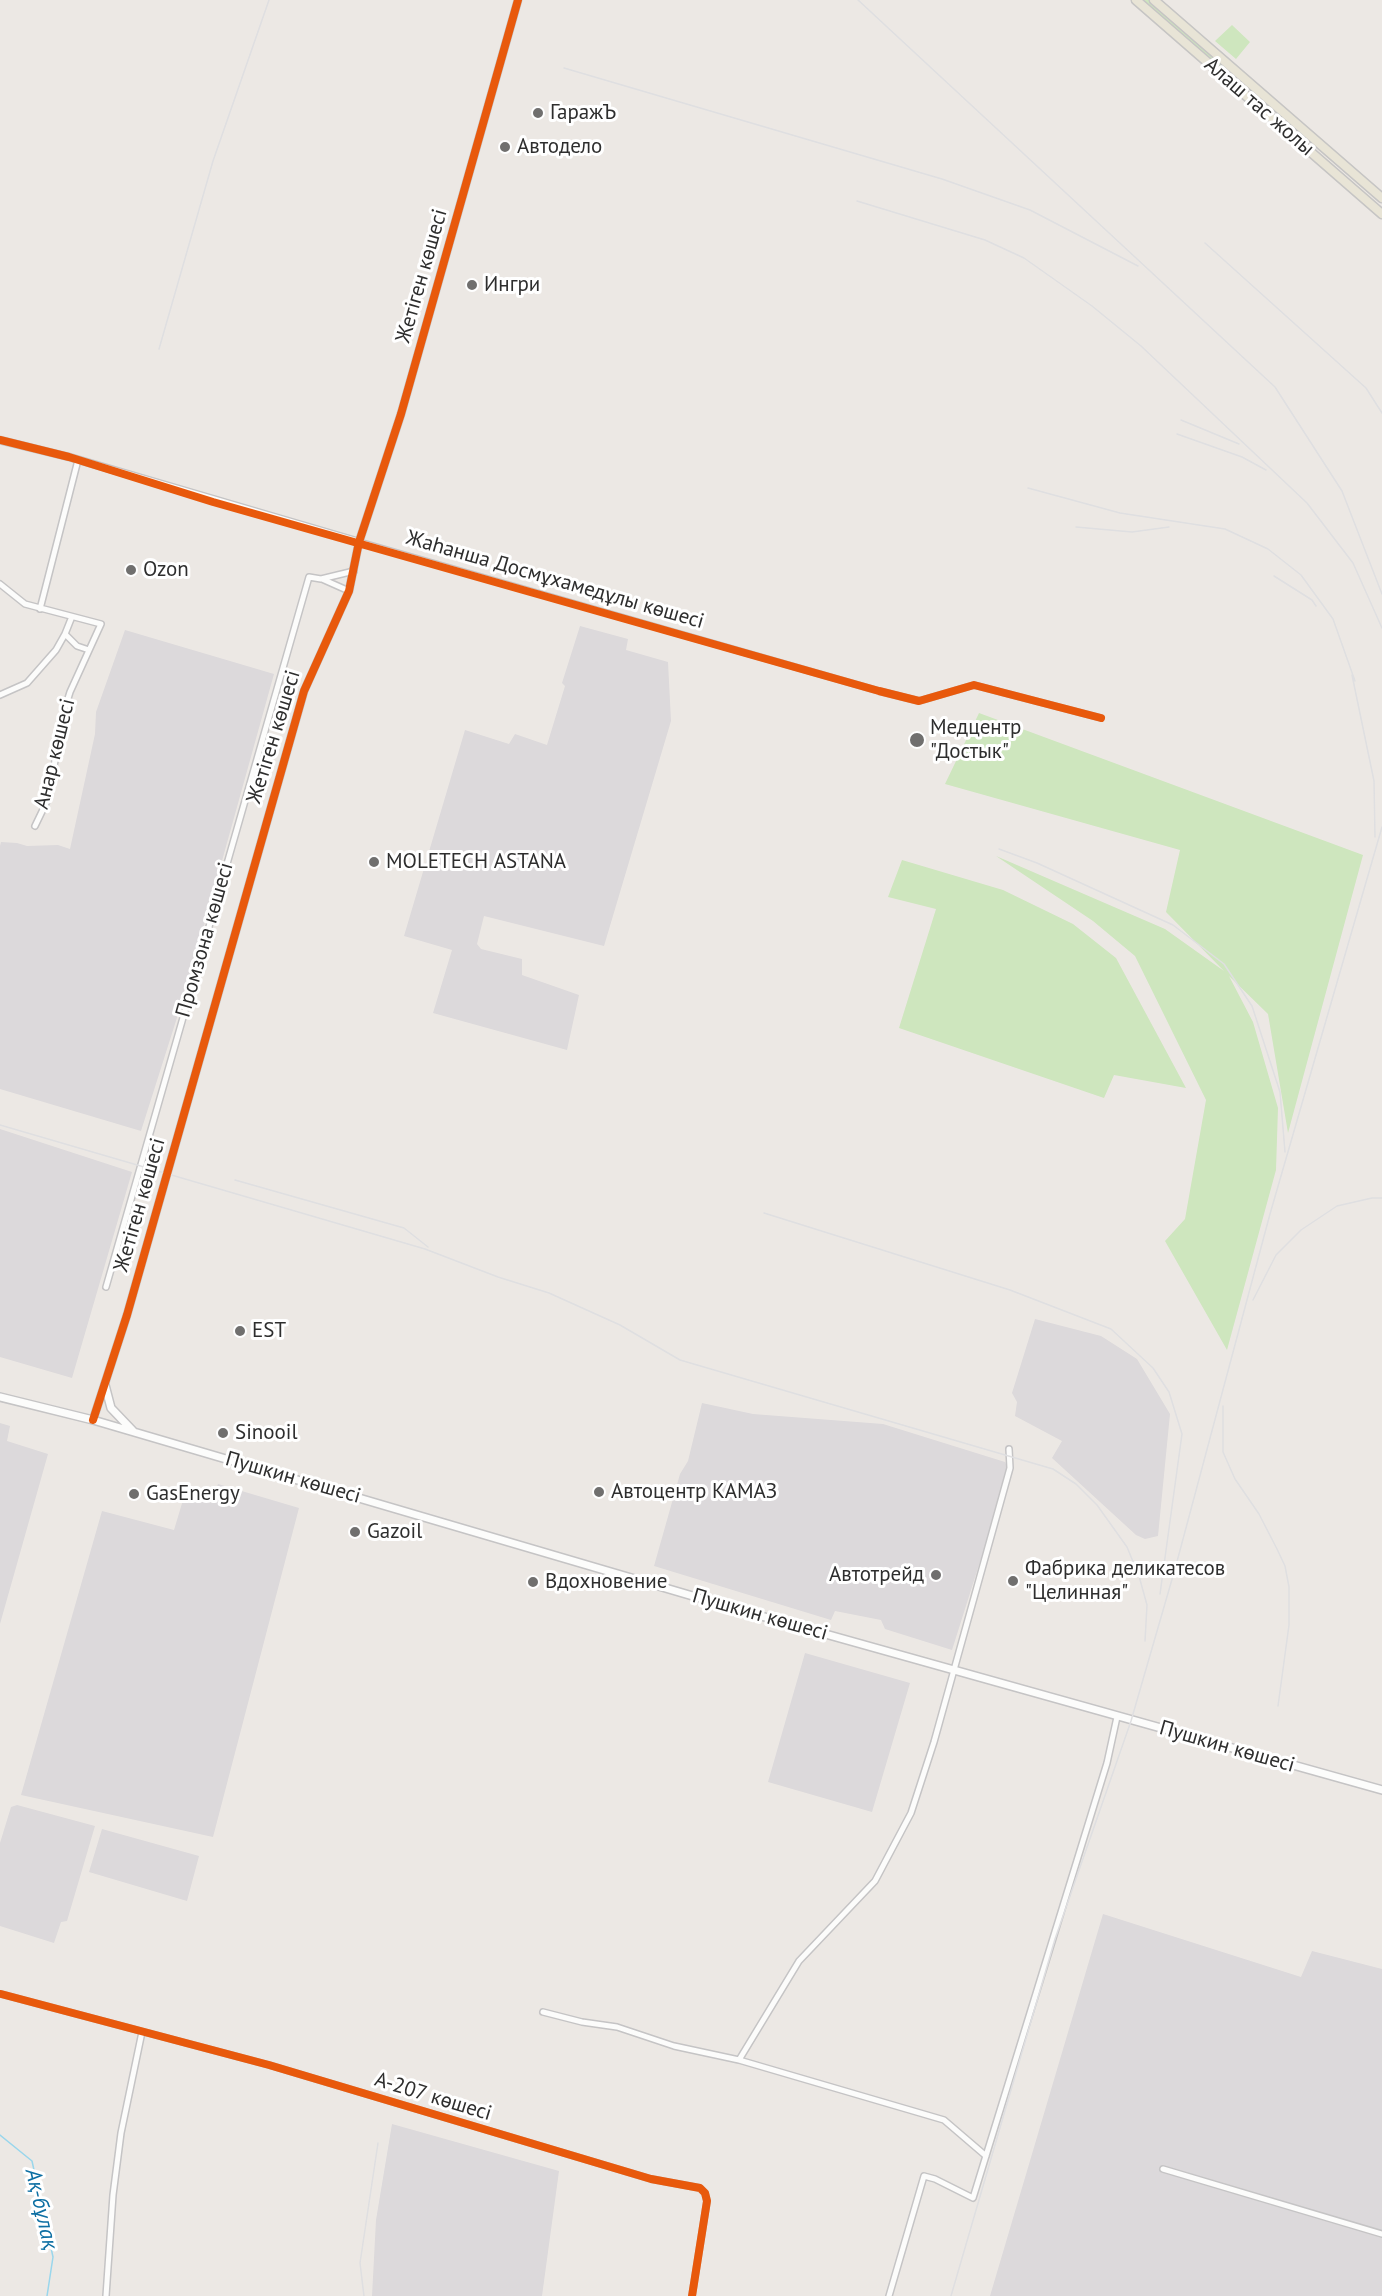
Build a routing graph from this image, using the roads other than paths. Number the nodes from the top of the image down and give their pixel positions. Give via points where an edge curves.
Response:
1 (518, 0) edge
2 (1136, 0) edge
3 (1154, 0) edge
4 (1241, 76) junction
5 (1234, 86) junction
6 (1382, 198) edge
7 (1382, 214) edge
8 (0, 440) edge
9 (78, 460) junction
10 (359, 542) junction
11 (354, 571) junction
12 (321, 579) junction
13 (0, 584) edge
14 (349, 591) junction
15 (40, 609) junction
16 (71, 619) junction
17 (65, 634) junction
18 (89, 650) junction
19 (0, 695) edge
20 (1101, 718) dead end
21 (35, 826) dead end
22 (106, 1287) dead end
23 (105, 1386) junction
24 (0, 1397) edge
25 (93, 1420) junction
26 (135, 1433) junction
27 (1010, 1449) dead end
28 (952, 1670) junction
29 (1117, 1717) junction
30 (1382, 1790) edge
31 (1, 1994) edge
32 (543, 2012) dead end
33 (142, 2032) junction
34 (739, 2060) junction
35 (986, 2156) junction
36 (1163, 2169) dead end
37 (1382, 2234) edge
38 (106, 2296) edge
39 (692, 2296) edge
40 (889, 2296) edge

1 - 10 street, Жетіген көшесі via 401,414
2 - 5 main road, Алаш тас жолы
3 - 4 main road, Алаш тас жолы
4 - 5 main road
4 - 6 main road, Алаш тас жолы
5 - 7 main road, Алаш тас жолы
8 - 9 street, Жаһанша Досмұхамедұлы көшесі
9 - 10 street, Жаһанша Досмұхамедұлы көшесі
9 - 15 street
10 - 11 street, Жетіген көшесі
10 - 20 street, Жаһанша Досмұхамедұлы көшесі via 919,701 974,685
11 - 12 street
11 - 14 street, Жетіген көшесі
12 - 14 street
12 - 22 street, Промзона көшесі via 309,577
13 - 15 street, Анар көшесі via 25,604
14 - 23 street, Жетіген көшесі via 304,691
15 - 16 street, Анар көшесі
16 - 17 street, Анар көшесі
16 - 18 street, Анар көшесі via 101,624
17 - 18 street via 76,646
17 - 19 street, Анар көшесі via 27,683
18 - 21 street, Анар көшесі via 62,718 48,797
23 - 25 street, Жетіген көшесі
23 - 26 main road via 111,1408
24 - 25 main road, Пушкин көшесі
25 - 26 main road, Пушкин көшесі
26 - 28 main road, Пушкин көшесі
27 - 28 street via 1010,1468
28 - 29 main road, Пушкин көшесі
28 - 34 street via 911,1813 875,1881 799,1961
29 - 30 main road, Пушкин көшесі
29 - 35 street via 1107,1763
31 - 33 street
32 - 34 street via 617,2027 674,2046
33 - 38 street via 121,2133
33 - 39 street, А-207 көшесі via 651,2179 700,2188 707,2201
34 - 35 street via 944,2120
35 - 40 street via 972,2198 924,2176
36 - 37 street

